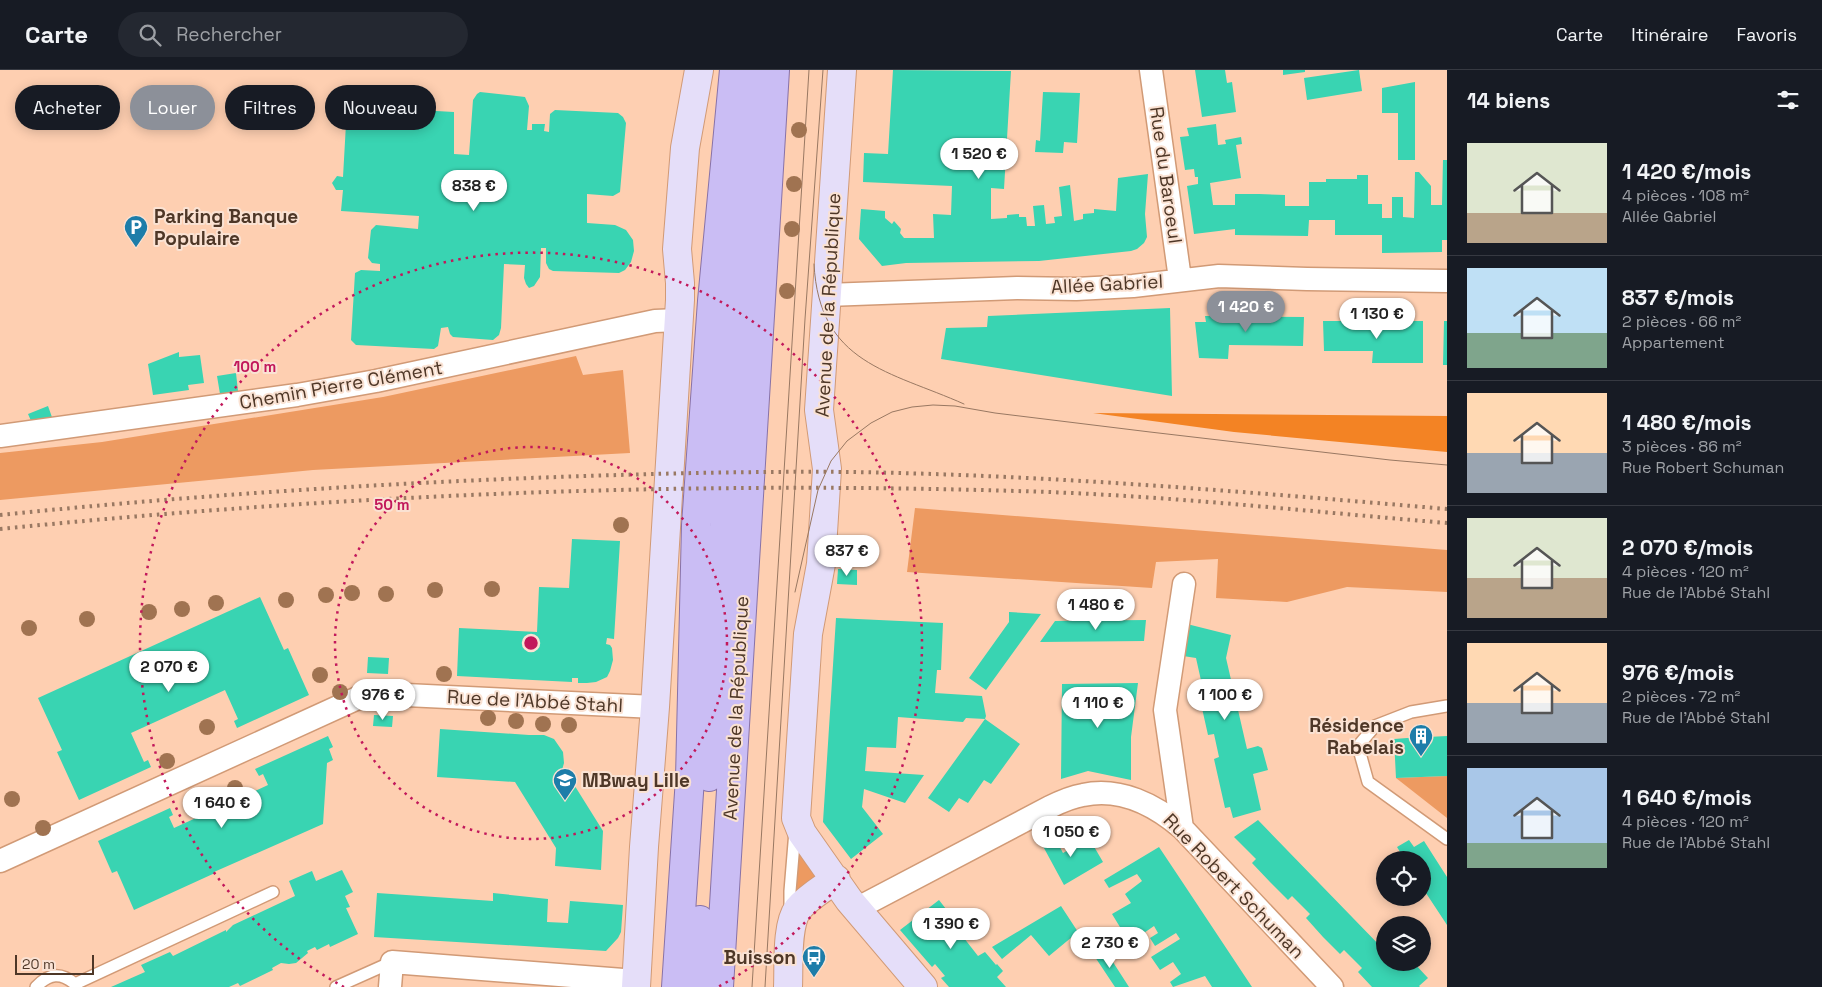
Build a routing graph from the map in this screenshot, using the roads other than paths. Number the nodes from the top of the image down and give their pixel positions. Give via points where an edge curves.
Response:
1 (699, 70) edge
2 (734, 70) edge
3 (752, 70) edge
4 (775, 70) edge
5 (842, 70) edge
6 (1151, 70) edge
7 (1180, 279) junction
8 (1447, 281) edge
9 (827, 295) junction
10 (679, 320) junction
11 (0, 436) edge
12 (1184, 584) dead end
13 (1447, 706) edge
14 (655, 707) junction
15 (732, 774) junction
16 (797, 812) junction
17 (1182, 828) junction
18 (1447, 838) edge
19 (0, 860) edge
20 (836, 879) junction
21 (273, 892) dead end
22 (856, 909) junction
23 (791, 927) junction
24 (392, 962) junction
25 (636, 984) edge
26 (76, 986) edge
27 (36, 987) edge
28 (336, 987) edge
29 (390, 987) edge
30 (676, 987) edge
31 (696, 987) edge
32 (719, 987) edge
33 (735, 987) edge
34 (788, 987) edge
35 (923, 987) edge
36 (1332, 987) edge

1 - 10 street via 685,148 677,249
2 - 30 main road via 697,507 690,778
3 - 31 main road, Avenue de la République
4 - 15 main road, Avenue de la République
5 - 9 street, Avenue de la République
6 - 7 street, Rue du Baroeul
7 - 8 street, Allée Gabriel via 1239,276
7 - 9 street, Allée Gabriel via 1076,289
9 - 16 street, Avenue de la République via 819,410 827,469 821,564 808,634
10 - 11 street, Chemin Pierre Clément via 655,321 376,382
10 - 14 street
12 - 17 street via 1165,710
13 - 18 lane via 1411,712 1375,726 1358,746 1368,782
14 - 19 street, Rue de l'Abbé Stahl via 394,694 360,697
14 - 25 street
15 - 32 main road, Avenue de la République
15 - 33 main road via 741,874
16 - 20 street via 808,842
16 - 23 lane via 790,891
17 - 22 street, Rue Robert Schuman via 1145,802 1116,794 1083,794 1050,807
17 - 36 street, Rue Robert Schuman
20 - 22 street
20 - 23 street via 799,908
21 - 26 lane
22 - 35 street
23 - 34 street
24 - 25 street
24 - 28 lane
24 - 29 street
26 - 27 lane via 68,978 52,975

